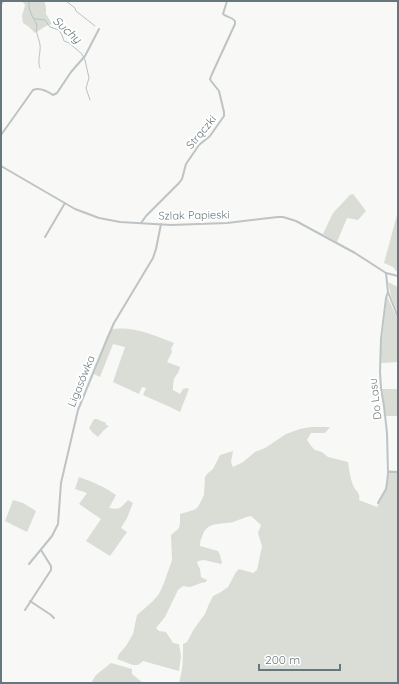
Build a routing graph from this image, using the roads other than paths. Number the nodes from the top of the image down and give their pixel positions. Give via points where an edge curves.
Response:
1 (227, 1) edge
2 (99, 29) dead end
3 (1, 135) edge
4 (1, 166) edge
5 (66, 203) junction
6 (141, 223) junction
7 (161, 224) junction
8 (45, 237) dead end
9 (386, 273) junction
10 (398, 276) edge
11 (388, 292) junction
12 (398, 316) edge
13 (388, 472) junction
14 (398, 472) edge
15 (378, 503) dead end
16 (41, 550) junction
17 (29, 564) dead end
18 (30, 601) junction
19 (25, 610) dead end
20 (54, 618) dead end

1 - 6 street, Strączki via 223,14 234,19 235,24 210,79 219,91 224,116 210,136 198,145 186,164 179,183
2 - 3 street via 85,56 57,93 53,95 33,90
4 - 5 street, Szlak Papieski
5 - 6 street, Szlak Papieski via 99,218
5 - 8 street
6 - 7 street, Szlak Papieski
7 - 9 street, Szlak Papieski via 227,223 283,217 296,221 355,253
7 - 16 street, Ligasówka via 153,258 112,327 78,410 61,483 58,524
9 - 10 street, Szlak Papieski
9 - 11 street
11 - 12 street
11 - 13 street, Do Lasu via 380,339 380,380 387,433
13 - 14 street
13 - 15 street, Do Lasu via 386,489
16 - 17 street, Ligasówka
16 - 18 street via 51,570
18 - 19 street
18 - 20 street

